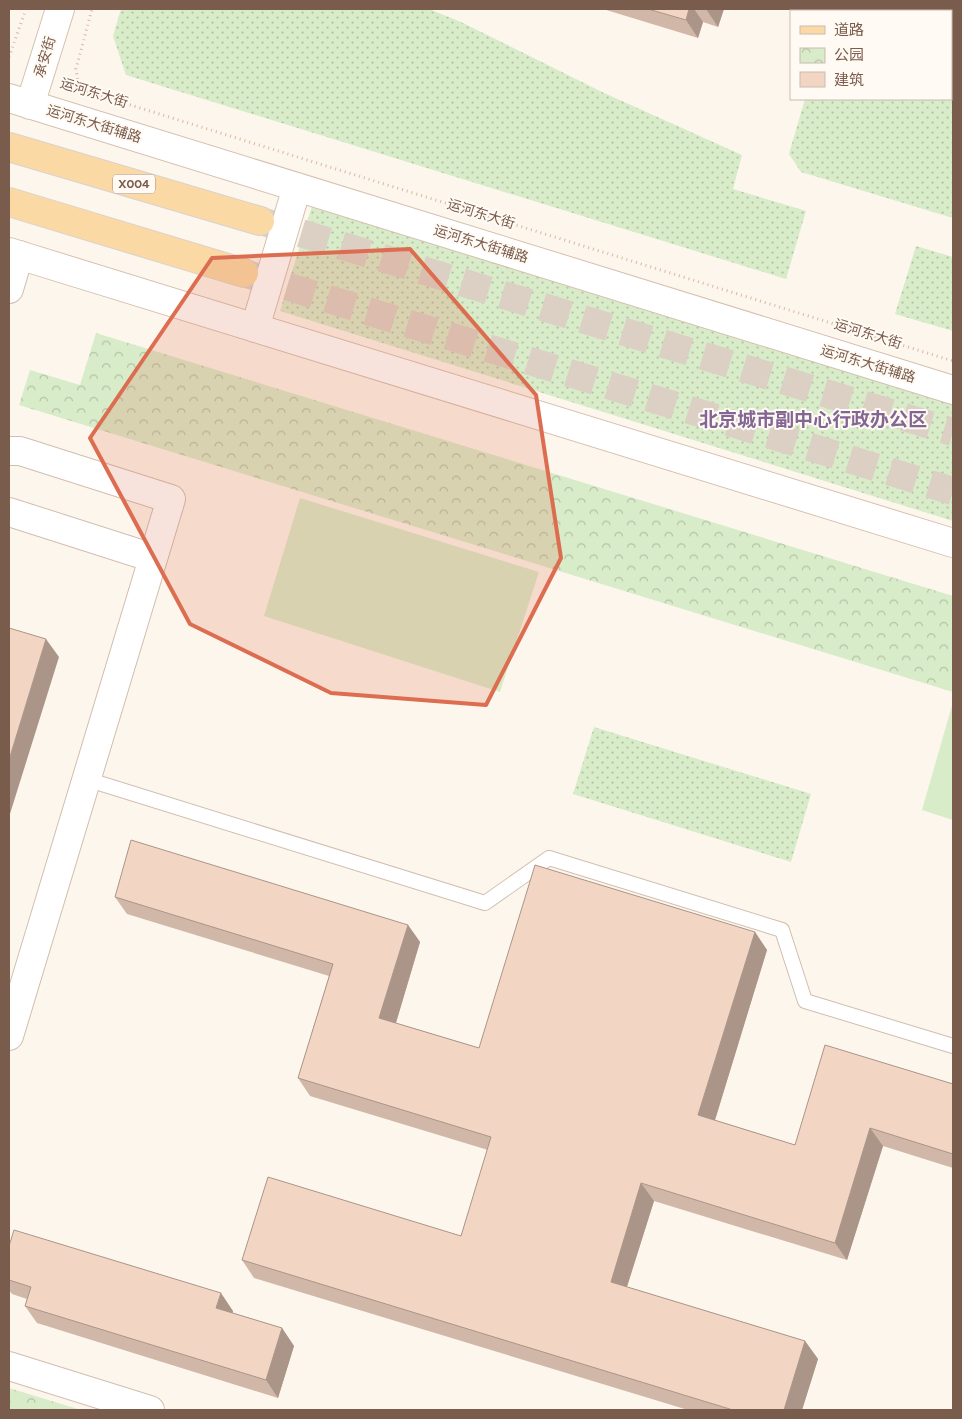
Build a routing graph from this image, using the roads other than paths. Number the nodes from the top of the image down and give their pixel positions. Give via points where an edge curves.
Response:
1 (60, 9) edge
2 (19, 101) edge
3 (9, 147) edge
4 (297, 187) junction
5 (9, 202) edge
6 (260, 221) tunnel mouth
7 (14, 254) edge
8 (244, 273) tunnel mouth
9 (9, 288) edge
10 (255, 328) junction
11 (953, 390) edge
12 (9, 451) edge
13 (9, 512) edge
14 (953, 543) edge
15 (153, 558) junction
16 (86, 779) junction
17 (9, 1036) edge
18 (953, 1046) edge
19 (9, 1366) edge
20 (150, 1410) edge

1 - 2 street, 承安街 via 39,76
2 - 4 street, 运河东大街辅路
3 - 6 main road, X004
4 - 10 street
4 - 11 street, 运河东大街辅路
5 - 8 main road
7 - 9 street
7 - 10 street
10 - 14 street
12 - 15 street via 20,451 171,499
13 - 15 street
15 - 16 street
16 - 17 street
16 - 18 lane via 485,904 549,858 782,930 804,1001
19 - 20 street

